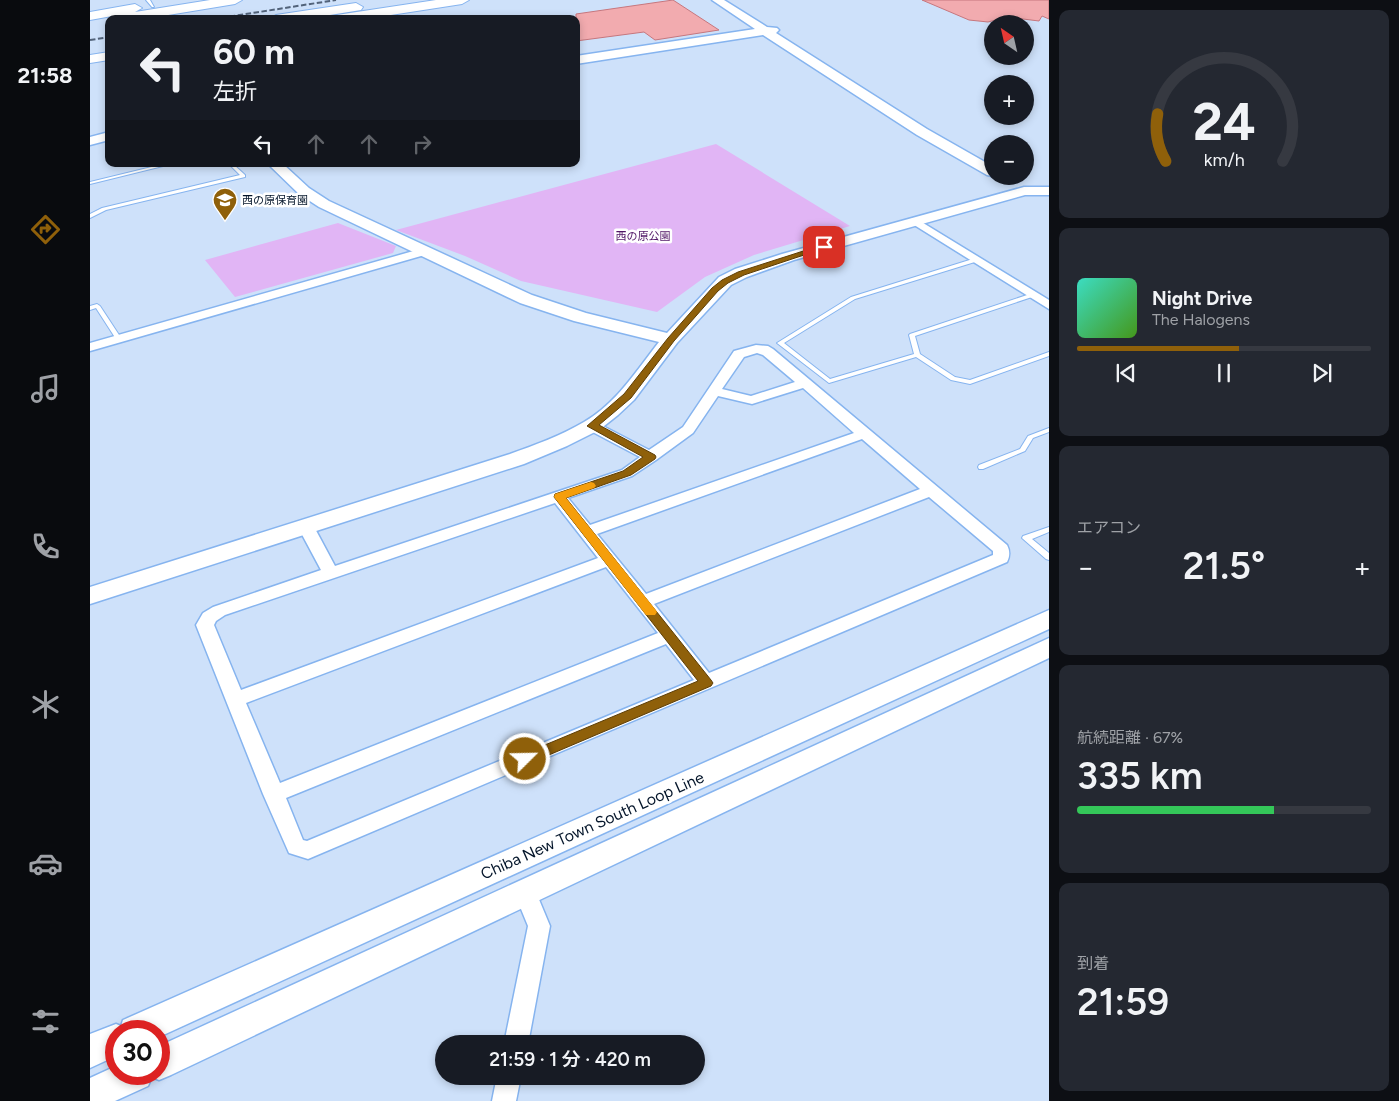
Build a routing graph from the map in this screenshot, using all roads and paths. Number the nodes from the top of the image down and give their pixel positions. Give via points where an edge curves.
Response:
1 (191, 0) edge
2 (235, 0) edge
3 (400, 0) edge
4 (462, 0) edge
5 (717, 0) edge
6 (733, 0) edge
7 (150, 3) edge
8 (142, 15) edge
9 (302, 15) edge
10 (363, 15) edge
11 (90, 16) edge
12 (105, 21) edge
13 (90, 23) edge
14 (772, 30) junction
15 (105, 47) edge
16 (90, 49) edge
17 (105, 57) edge
18 (90, 59) edge
19 (580, 59) edge
20 (105, 137) edge
21 (90, 141) edge
22 (984, 157) edge
23 (157, 167) edge
24 (234, 167) edge
25 (278, 167) edge
26 (984, 167) edge
27 (90, 183) edge
28 (1018, 185) edge
29 (1029, 185) edge
30 (1048, 192) edge
31 (90, 216) edge
32 (915, 222) junction
33 (424, 252) junction
34 (976, 260) junction
35 (1033, 295) junction
36 (1049, 305) edge
37 (90, 308) edge
38 (118, 338) junction
39 (671, 340) junction
40 (90, 346) edge
41 (1049, 354) edge
42 (917, 356) junction
43 (805, 383) junction
44 (714, 390) junction
45 (592, 426) junction
46 (1049, 430) edge
47 (864, 434) junction
48 (651, 457) junction
49 (980, 467) dead end
50 (932, 490) junction
51 (559, 497) junction
52 (306, 527) junction
53 (1049, 529) edge
54 (587, 532) junction
55 (1049, 557) edge
56 (610, 560) junction
57 (331, 573) junction
58 (90, 596) edge
59 (642, 602) junction
60 (1049, 619) edge
61 (669, 636) junction
62 (1049, 647) edge
63 (707, 683) junction
64 (235, 700) junction
65 (273, 794) junction
66 (525, 892) junction
67 (159, 1020) edge
68 (518, 1035) edge
69 (105, 1045) edge
70 (90, 1052) edge
71 (170, 1058) edge
72 (112, 1085) edge
73 (507, 1085) edge
74 (90, 1095) edge
75 (504, 1101) edge

1 - 7 highway
2 - 8 highway
3 - 9 highway
4 - 10 highway
5 - 14 street
6 - 14 street
7 - 11 highway
12 - 13 highway
14 - 19 street
14 - 22 street
14 - 26 street via 922,132
15 - 16 highway
17 - 18 highway
20 - 21 street
23 - 27 lane
24 - 31 lane via 242,176 104,209
25 - 33 street via 324,204
28 - 32 street
29 - 30 street
32 - 34 street
32 - 39 street via 788,257 725,281
33 - 38 street
33 - 39 street via 547,308
34 - 35 street
34 - 42 lane via 853,298 780,343 829,381
35 - 36 street
35 - 42 lane via 912,335
37 - 38 lane via 97,306
38 - 40 street
39 - 45 street via 627,396
41 - 42 lane via 970,382 953,379
43 - 44 street via 752,400
43 - 44 street via 768,352 756,349 739,354
43 - 47 street
44 - 48 street via 688,430
45 - 48 street
45 - 52 street via 517,459
46 - 49 lane via 1030,437 1023,450
47 - 50 street
47 - 54 street
48 - 51 street via 627,473
50 - 59 street
50 - 63 street via 1001,549 1001,558
51 - 54 street
51 - 57 street
52 - 57 street
52 - 58 street
53 - 55 lane via 1026,538
54 - 56 street
56 - 59 street
56 - 64 street
57 - 64 street via 209,617 205,625
59 - 61 street
60 - 67 street, Chiba New Town South Loop Line
61 - 63 street
61 - 65 street
62 - 66 street, Chiba New Town South Loop Line
63 - 65 street via 308,850 296,847
64 - 65 street
66 - 68 street via 539,926
66 - 71 street, Chiba New Town South Loop Line
69 - 70 street
72 - 74 street
73 - 75 street

